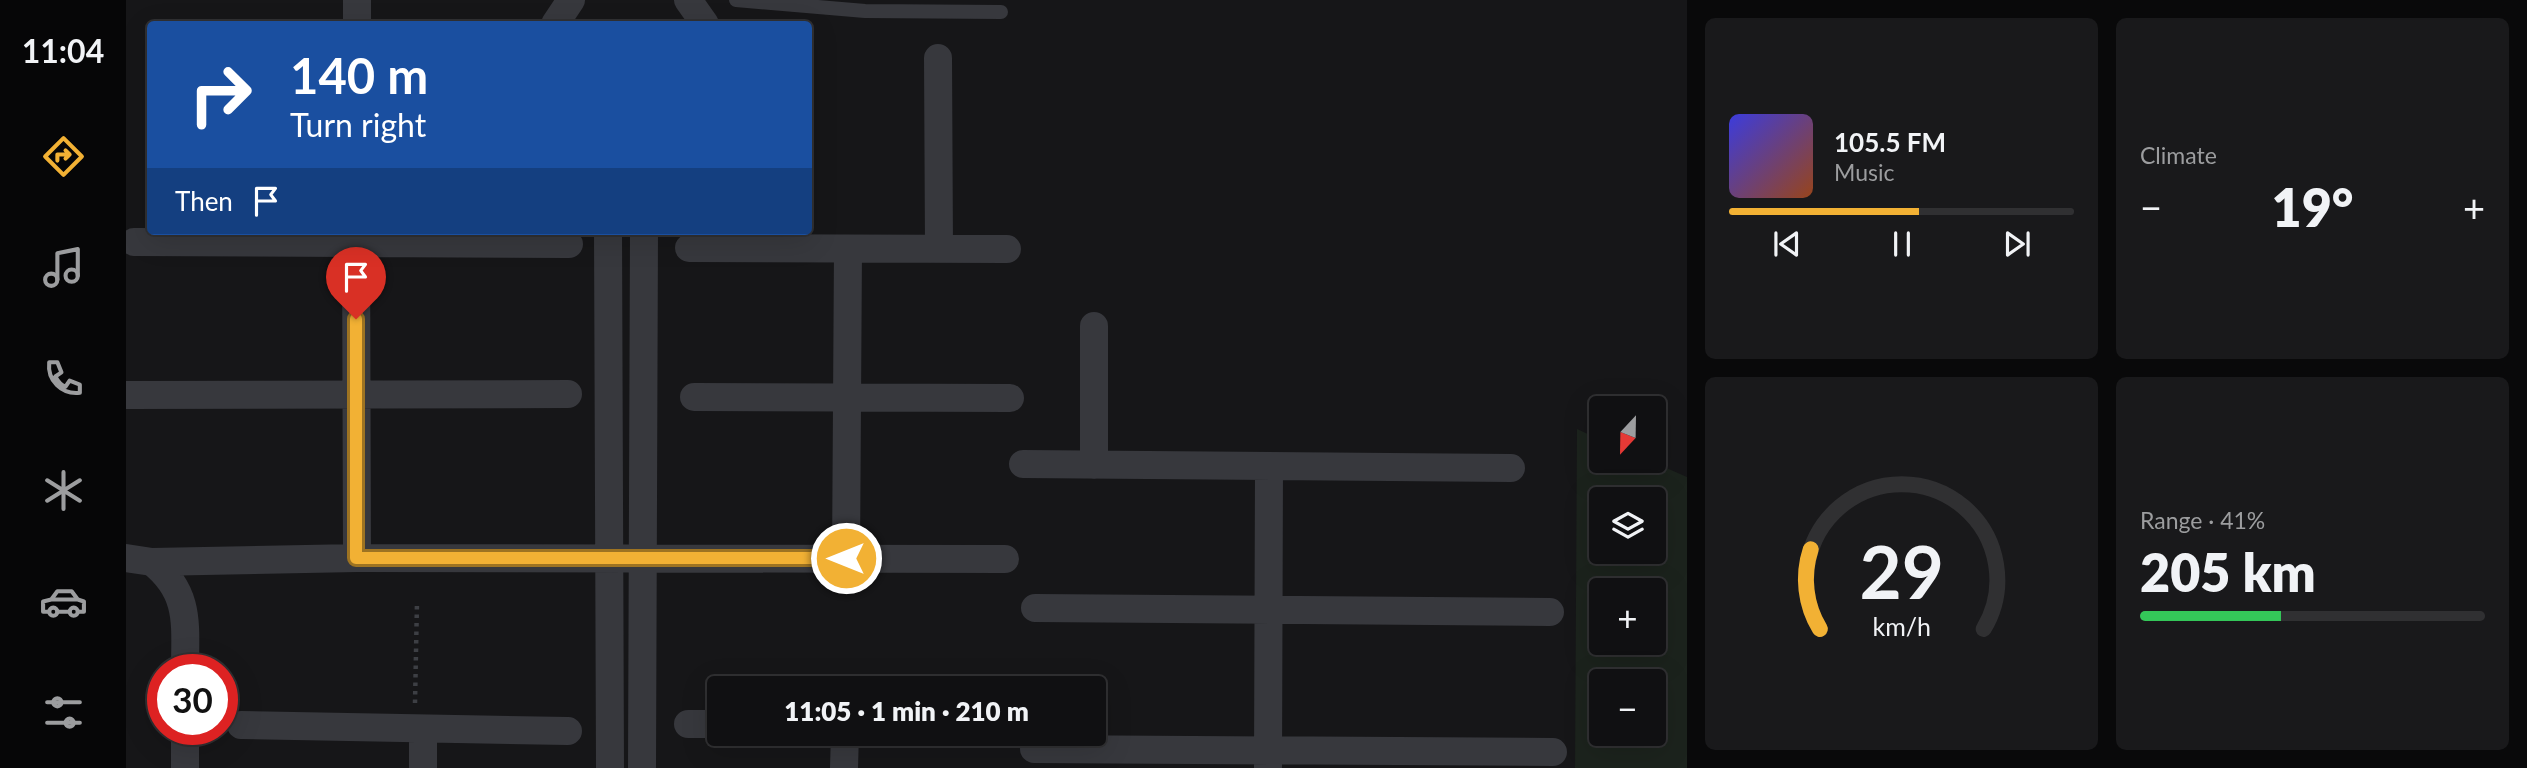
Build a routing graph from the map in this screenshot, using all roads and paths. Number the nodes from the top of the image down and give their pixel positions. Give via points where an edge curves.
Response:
1 (357, 0) edge
2 (571, 0) edge
3 (688, 0) edge
4 (736, 0) edge
5 (1001, 12) dead end
6 (357, 21) edge
7 (557, 21) edge
8 (703, 21) edge
9 (938, 58) dead end
10 (608, 235) edge
11 (644, 235) edge
12 (356, 237) edge
13 (134, 242) dead end
14 (569, 244) dead end
15 (689, 248) dead end
16 (939, 248) junction
17 (848, 249) junction
18 (1006, 249) dead end
19 (1094, 326) dead end
20 (568, 394) dead end
21 (126, 395) edge
22 (356, 395) junction
23 (694, 397) dead end
24 (846, 397) junction
25 (1010, 398) dead end
26 (1023, 464) dead end
27 (1094, 465) junction
28 (1269, 468) junction
29 (1511, 468) dead end
30 (356, 558) junction
31 (611, 558) junction
32 (642, 558) junction
33 (846, 558) junction
34 (1005, 559) dead end
35 (139, 560) edge
36 (417, 602) dead end
37 (1035, 608) dead end
38 (1270, 611) junction
39 (1550, 612) dead end
40 (185, 654) edge
41 (688, 724) dead end
42 (707, 724) edge
43 (241, 725) dead end
44 (423, 730) junction
45 (568, 731) dead end
46 (185, 745) edge
47 (845, 746) edge
48 (1034, 748) dead end
49 (1553, 752) dead end
50 (1268, 760) edge
51 (185, 768) edge
52 (423, 768) edge
53 (610, 768) edge
54 (642, 768) edge
55 (844, 768) edge

1 - 6 street
2 - 7 street
3 - 8 street
4 - 5 lane via 864,11
9 - 16 street
10 - 31 street
11 - 32 street
12 - 13 street
12 - 14 street
12 - 22 street
15 - 17 street
16 - 17 street
16 - 18 street
17 - 24 street
19 - 27 street
20 - 22 street
21 - 22 street
22 - 30 street
23 - 24 street
24 - 25 street
24 - 33 street
26 - 27 street
27 - 28 street
28 - 29 street
28 - 38 street
30 - 31 street
30 - 35 street
31 - 32 street
31 - 53 street
32 - 33 street
32 - 54 street
33 - 34 street
35 - 40 street via 168,574 185,608
36 - 44 path via 414,700
37 - 38 street
38 - 39 street
38 - 50 street
41 - 42 street
43 - 44 street
44 - 45 street
44 - 52 street
46 - 51 street
47 - 55 street
48 - 50 street
49 - 50 street

